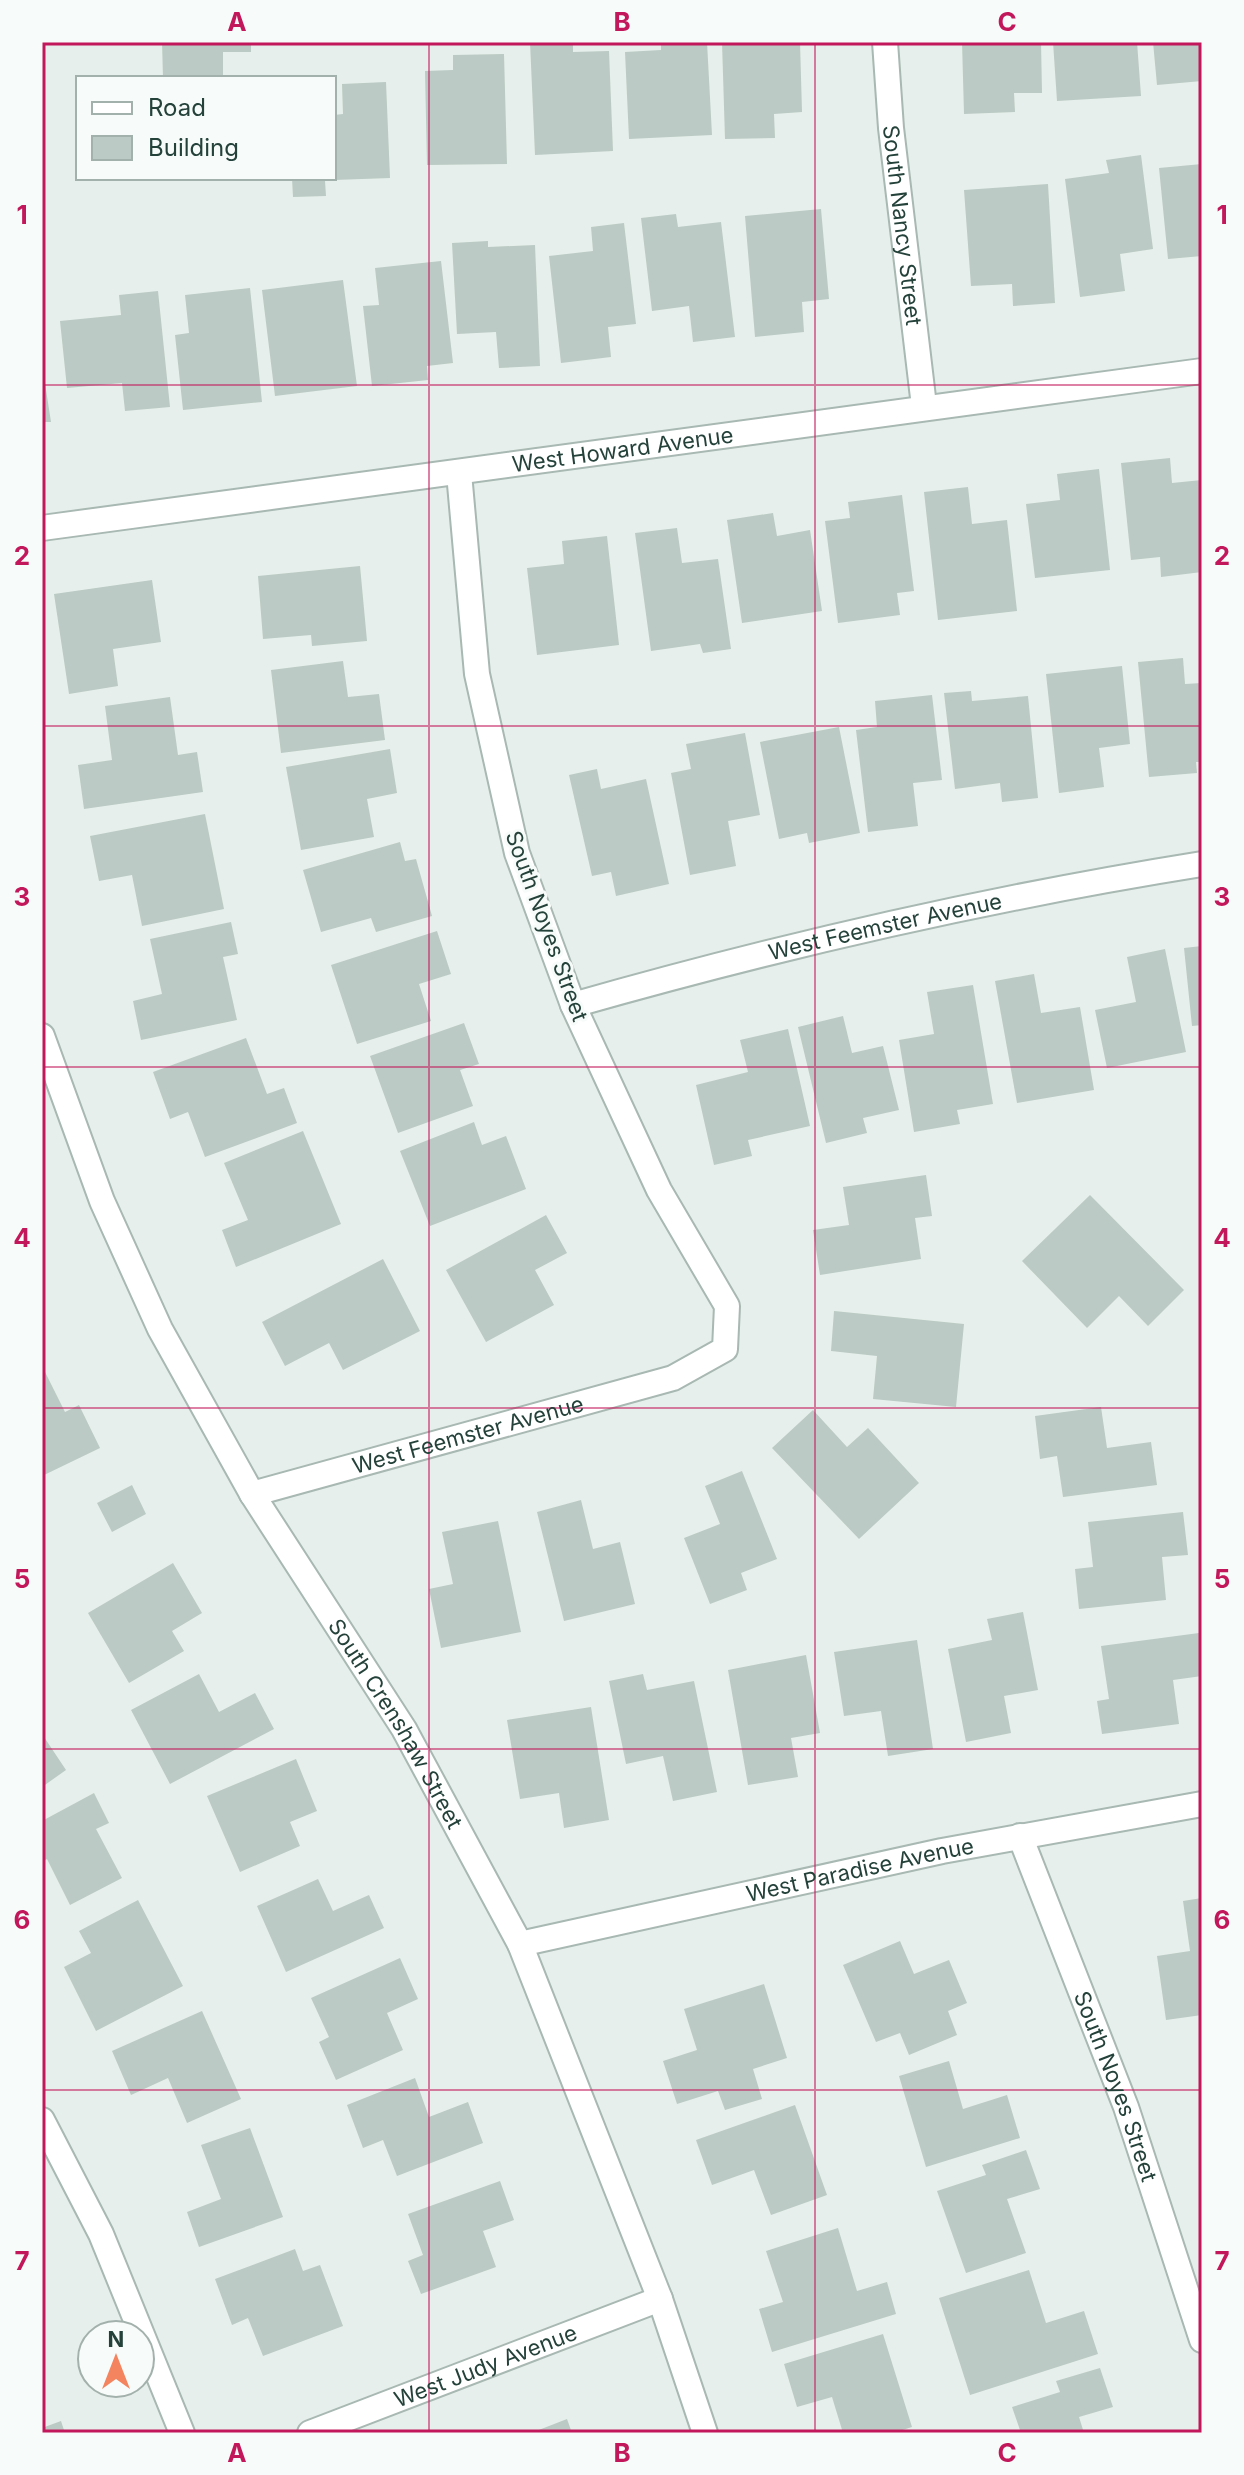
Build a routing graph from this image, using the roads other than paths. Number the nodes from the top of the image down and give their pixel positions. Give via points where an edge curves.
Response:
1 (885, 42) edge
2 (1202, 371) edge
3 (924, 406) junction
4 (459, 473) junction
5 (42, 528) edge
6 (1202, 864) edge
7 (573, 1005) junction
8 (43, 1044) edge
9 (725, 1349) joint
10 (252, 1494) junction
11 (1202, 1804) edge
12 (1020, 1836) junction
13 (520, 1944) junction
14 (42, 2120) edge
15 (660, 2299) junction
16 (1198, 2309) edge
17 (1202, 2340) edge
18 (182, 2433) edge
19 (310, 2433) edge
20 (705, 2433) edge

1 - 3 street, South Nancy Street
2 - 3 street, West Howard Avenue
3 - 4 street, West Howard Avenue
4 - 5 street, West Howard Avenue
4 - 7 street, South Noyes Street via 477,674 517,853
6 - 7 street, West Feemster Avenue via 1050,888 783,946
7 - 9 street, South Noyes Street via 659,1190 727,1306
8 - 10 street, South Crenshaw Street via 102,1201 160,1329
9 - 10 street, West Feemster Avenue via 673,1378
10 - 13 street, South Crenshaw Street via 404,1729
11 - 12 street, West Paradise Avenue
12 - 13 street, West Paradise Avenue
12 - 16 street, South Noyes Street
13 - 15 street, South Crenshaw Street
14 - 18 street via 101,2234
15 - 19 street, West Judy Avenue
15 - 20 street, South Crenshaw Street
16 - 17 street, South Noyes Street

